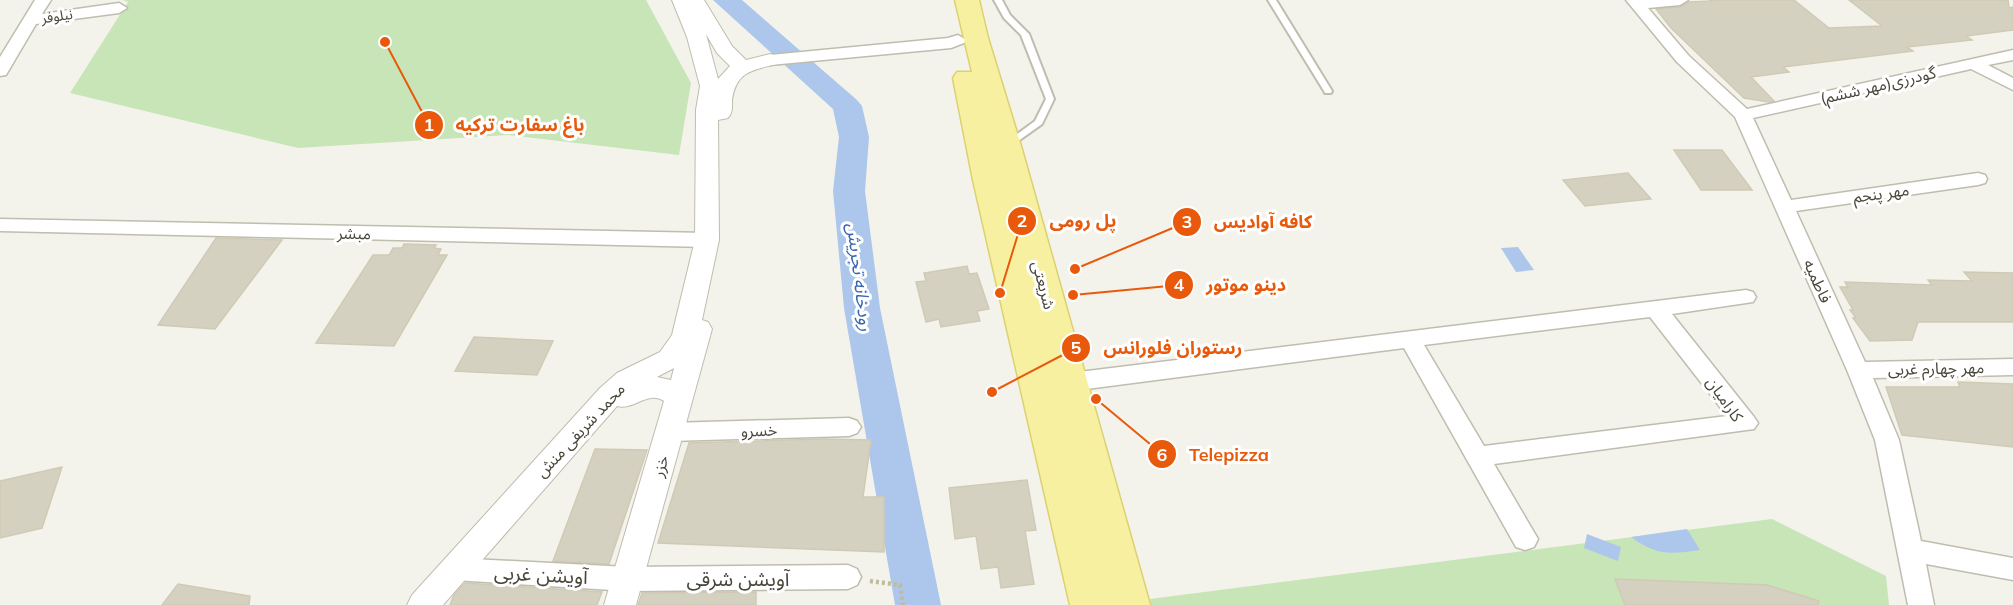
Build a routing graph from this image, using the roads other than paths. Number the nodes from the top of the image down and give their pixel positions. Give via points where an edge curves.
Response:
1 (43, 0) edge
2 (681, 0) edge
3 (694, 0) edge
4 (948, 0) edge
5 (967, 0) edge
6 (998, 0) edge
7 (1272, 0) edge
8 (1680, 0) edge
9 (1635, 2) edge
10 (119, 8) dead end
11 (31, 20) junction
12 (958, 40) junction
13 (2013, 55) edge
14 (772, 57) joint
15 (738, 64) junction
16 (1973, 64) junction
17 (0, 71) edge
18 (717, 84) junction
19 (2013, 86) edge
20 (1328, 91) dead end
21 (1743, 115) junction
22 (1007, 146) junction
23 (1978, 179) dead end
24 (1784, 207) junction
25 (0, 225) edge
26 (707, 240) junction
27 (1746, 297) dead end
28 (1656, 309) junction
29 (700, 326) joint
30 (1409, 338) junction
31 (2013, 367) edge
32 (1858, 370) junction
33 (1071, 381) junction
34 (679, 399) junction
35 (849, 427) dead end
36 (576, 432) junction
37 (670, 432) junction
38 (1478, 456) junction
39 (1525, 539) dead end
40 (1910, 550) junction
41 (454, 569) junction
42 (2013, 569) edge
43 (848, 577) road end
44 (624, 592) edge
45 (423, 605) edge
46 (1091, 605) edge
47 (1129, 605) edge
48 (1921, 605) edge

1 - 11 street
2 - 18 street, محمد شریفی منش
3 - 15 street via 724,49
4 - 12 main road, شریعتی
5 - 22 main road, شریعتی
6 - 22 lane via 1025,34 1050,99 1039,122
7 - 20 lane
8 - 9 street
9 - 21 street, فاطمیه via 1683,59
10 - 11 street, نیلوفر
11 - 17 street
12 - 14 street
12 - 46 main road, شریعتی
13 - 16 street, گودرزی(مهر ششم)
14 - 15 street
15 - 18 street
16 - 19 street
16 - 21 street, گودرزی(مهر ششم)
18 - 26 street, محمد شریفی منش via 707,110
18 - 29 street, محمد شریفی منش via 722,107 719,239
21 - 24 street, فاطمیه
22 - 33 main road, شریعتی
23 - 24 street, مهر پنجم
24 - 32 street, فاطمیه
25 - 26 street, مبشر
26 - 36 street, محمد شریفی منش via 685,337 669,359 627,380
27 - 28 street
28 - 30 street
28 - 38 street, کارامیان via 1746,423
29 - 34 street, خزر
30 - 33 street
30 - 38 street
31 - 32 street, مهر چهارم غربی
32 - 40 street, فاطمیه via 1887,440
33 - 47 main road, شریعتی
34 - 36 street via 673,391 660,387 642,389 612,403
34 - 37 street, خزر
35 - 37 street, خسرو
36 - 41 street, محمد شریفی منش
37 - 44 street, خزر
38 - 39 street
40 - 42 street
40 - 48 street, فاطمیه
41 - 44 street, آویشن غربی
41 - 45 street, محمد شریفی منش
43 - 44 street, آویشن شرقی

